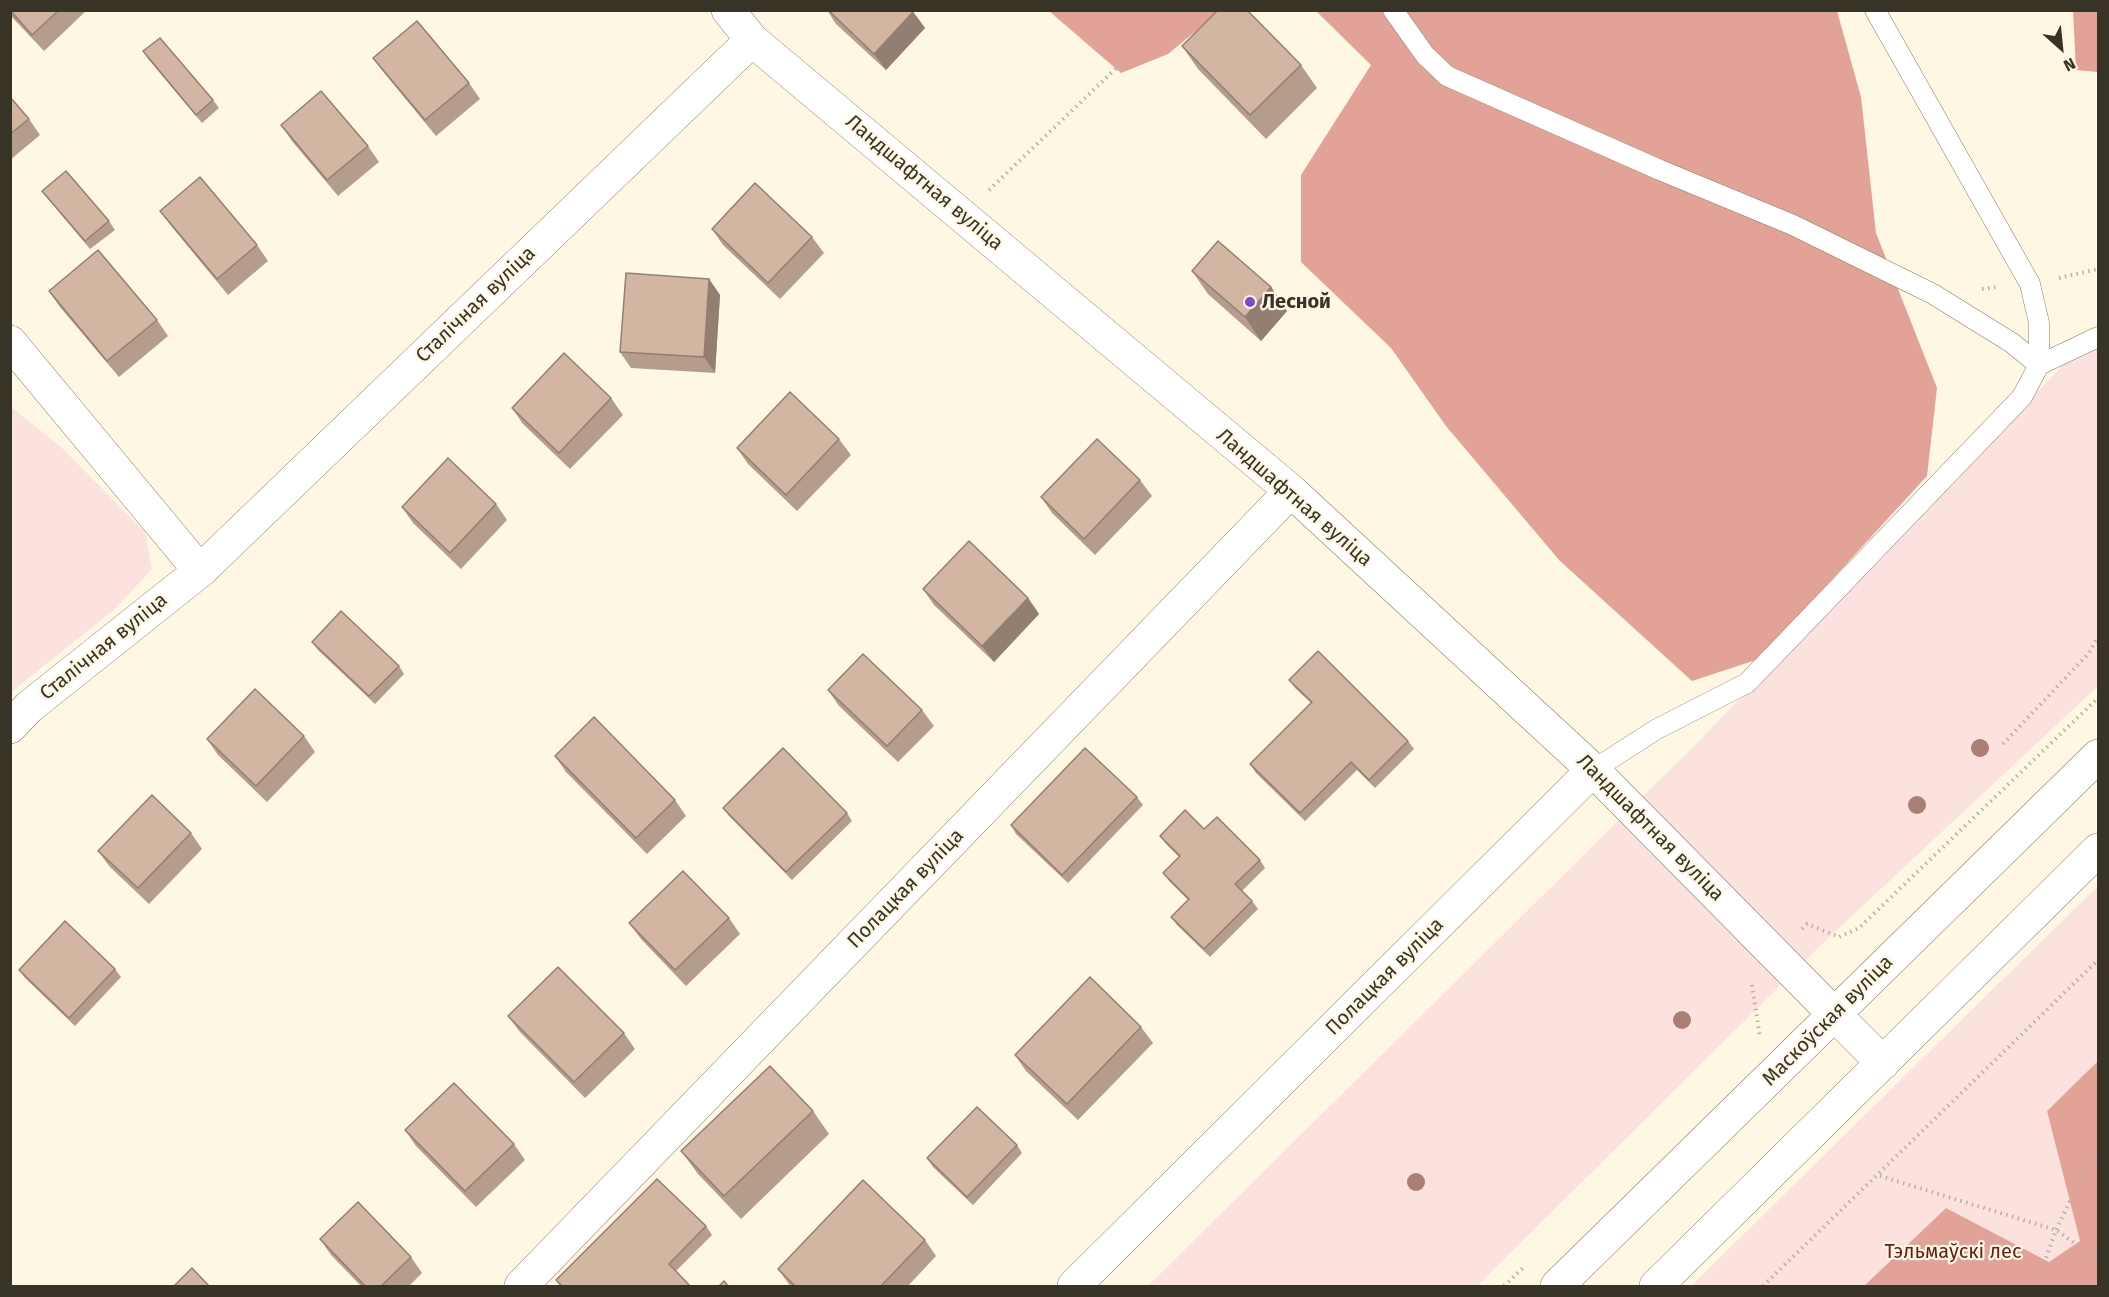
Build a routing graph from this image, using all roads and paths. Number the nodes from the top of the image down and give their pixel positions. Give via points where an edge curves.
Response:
1 (728, 10) edge
2 (1177, 10) edge
3 (1393, 10) edge
4 (1875, 10) edge
5 (752, 40) junction
6 (962, 216) junction
7 (2098, 337) edge
8 (10, 342) edge
9 (2039, 364) junction
10 (1291, 491) junction
11 (200, 570) junction
12 (2098, 638) edge
13 (10, 727) edge
14 (2003, 744) dead end
15 (2098, 756) edge
16 (1593, 770) junction
17 (2098, 850) edge
18 (2098, 960) edge
19 (1834, 1014) junction
20 (1883, 1063) junction
21 (2098, 1154) edge
22 (1880, 1176) junction
23 (2056, 1230) junction
24 (2098, 1260) edge
25 (521, 1287) edge
26 (1074, 1287) edge
27 (1557, 1287) edge
28 (1656, 1287) edge
29 (1763, 1287) edge
30 (2036, 1287) edge

1 - 5 main road, Ландшафтная вуліца
2 - 6 path
3 - 9 lane via 1425,55 1447,76 1793,225 1934,294
4 - 9 lane via 2031,284 2039,323
5 - 6 main road, Ландшафтная вуліца
5 - 11 main road, Сталічная вуліца
6 - 10 main road, Ландшафтная вуліца
7 - 9 lane
8 - 11 main road
9 - 16 lane via 2022,396 1747,683 1657,729
10 - 16 main road, Ландшафтная вуліца
10 - 25 main road, Полацкая вуліца
11 - 13 main road, Сталічная вуліца via 29,707
12 - 14 path via 2089,653
15 - 19 main road, Маскоўская вуліца
16 - 19 main road, Ландшафтная вуліца
16 - 26 main road, Полацкая вуліца
17 - 20 main road
18 - 22 path
19 - 20 main road, Ландшафтная вуліца
19 - 27 main road, Маскоўская вуліца
20 - 28 main road
21 - 23 path via 2087,1166
22 - 23 path
22 - 29 path
23 - 24 path
23 - 30 path

